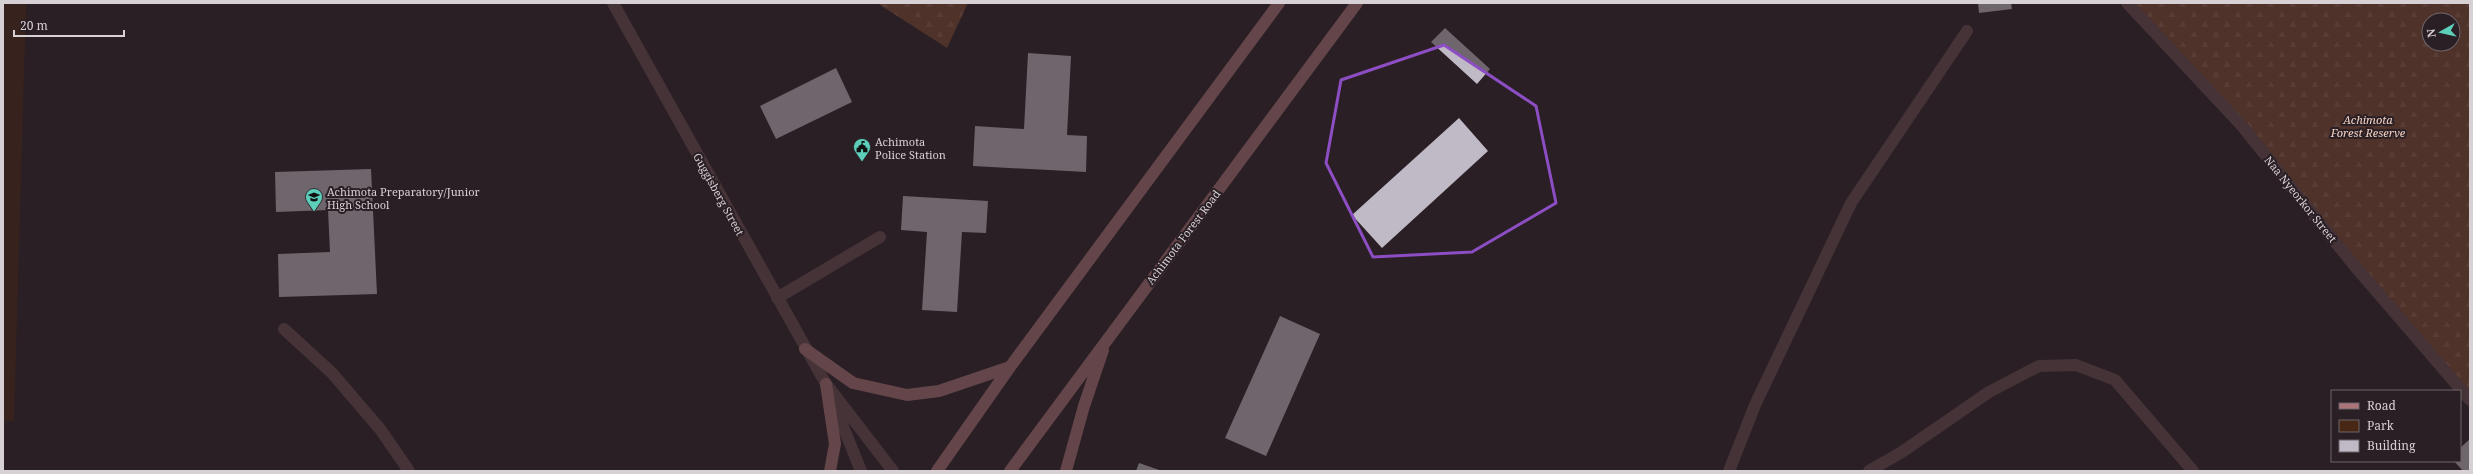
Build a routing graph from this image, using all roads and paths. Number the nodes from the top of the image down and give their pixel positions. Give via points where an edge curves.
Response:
1 (613, 3) edge
2 (1279, 3) edge
3 (1357, 3) edge
4 (2127, 3) edge
5 (1967, 31) dead end
6 (880, 237) dead end
7 (777, 298) junction
8 (284, 329) dead end
9 (1108, 336) junction
10 (805, 349) junction
11 (1010, 367) junction
12 (826, 384) junction
13 (2470, 400) edge
14 (409, 471) edge
15 (830, 471) edge
16 (861, 471) edge
17 (893, 471) edge
18 (937, 471) edge
19 (1010, 471) edge
20 (1066, 471) edge
21 (1729, 471) edge
22 (1869, 471) edge
23 (2193, 471) edge

1 - 7 street, Guggisberg Street
2 - 11 main road
3 - 9 main road, Achimota Forest Road
4 - 13 street, Naa Nyeorkor Street via 2242,126 2354,264
5 - 21 street via 1851,203 1755,405
6 - 7 street
7 - 10 street, Guggisberg Street
8 - 14 street via 332,372 380,429
9 - 19 main road, Achimota Forest Road
9 - 20 main road via 1084,406
10 - 11 main road via 853,383 907,395 939,391
10 - 12 street, Guggisberg Street
11 - 18 main road
12 - 15 main road via 835,444
12 - 16 street, Guggisberg Street
12 - 17 street, Guggisberg Street
22 - 23 street via 1902,452 1989,392 2039,366 2076,365 2115,380

